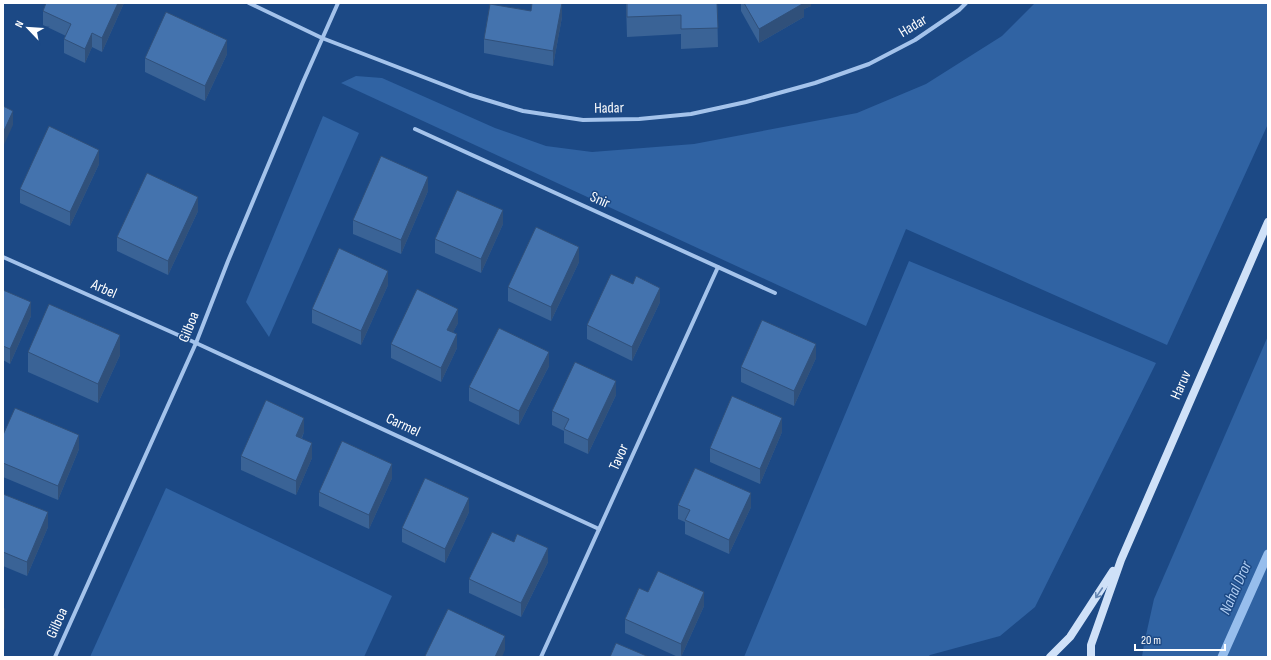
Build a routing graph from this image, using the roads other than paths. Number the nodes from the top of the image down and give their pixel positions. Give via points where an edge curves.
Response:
1 (249, 3) edge
2 (338, 3) edge
3 (966, 3) edge
4 (322, 38) junction
5 (415, 129) dead end
6 (1268, 222) edge
7 (3, 257) edge
8 (718, 267) junction
9 (774, 293) dead end
10 (196, 343) junction
11 (599, 529) junction
12 (1121, 560) junction
13 (55, 657) edge
14 (541, 657) edge
15 (1050, 657) edge
16 (1090, 657) edge

1 - 4 street, Hadar
2 - 4 street, Gilboa
3 - 4 street, Hadar via 915,40 869,64 815,83 746,102 691,114 639,119 583,120 523,111 470,95
4 - 10 street, Gilboa
5 - 8 street, Snir
6 - 12 street, Haruv
7 - 10 street, Arbel
8 - 9 street, Snir
8 - 11 street, Tavor
10 - 11 street, Carmel
10 - 13 street, Gilboa
11 - 14 street, Tavor
12 -> 15 street, Haruv via 1070,637
12 - 16 street, Haruv via 1091,645

